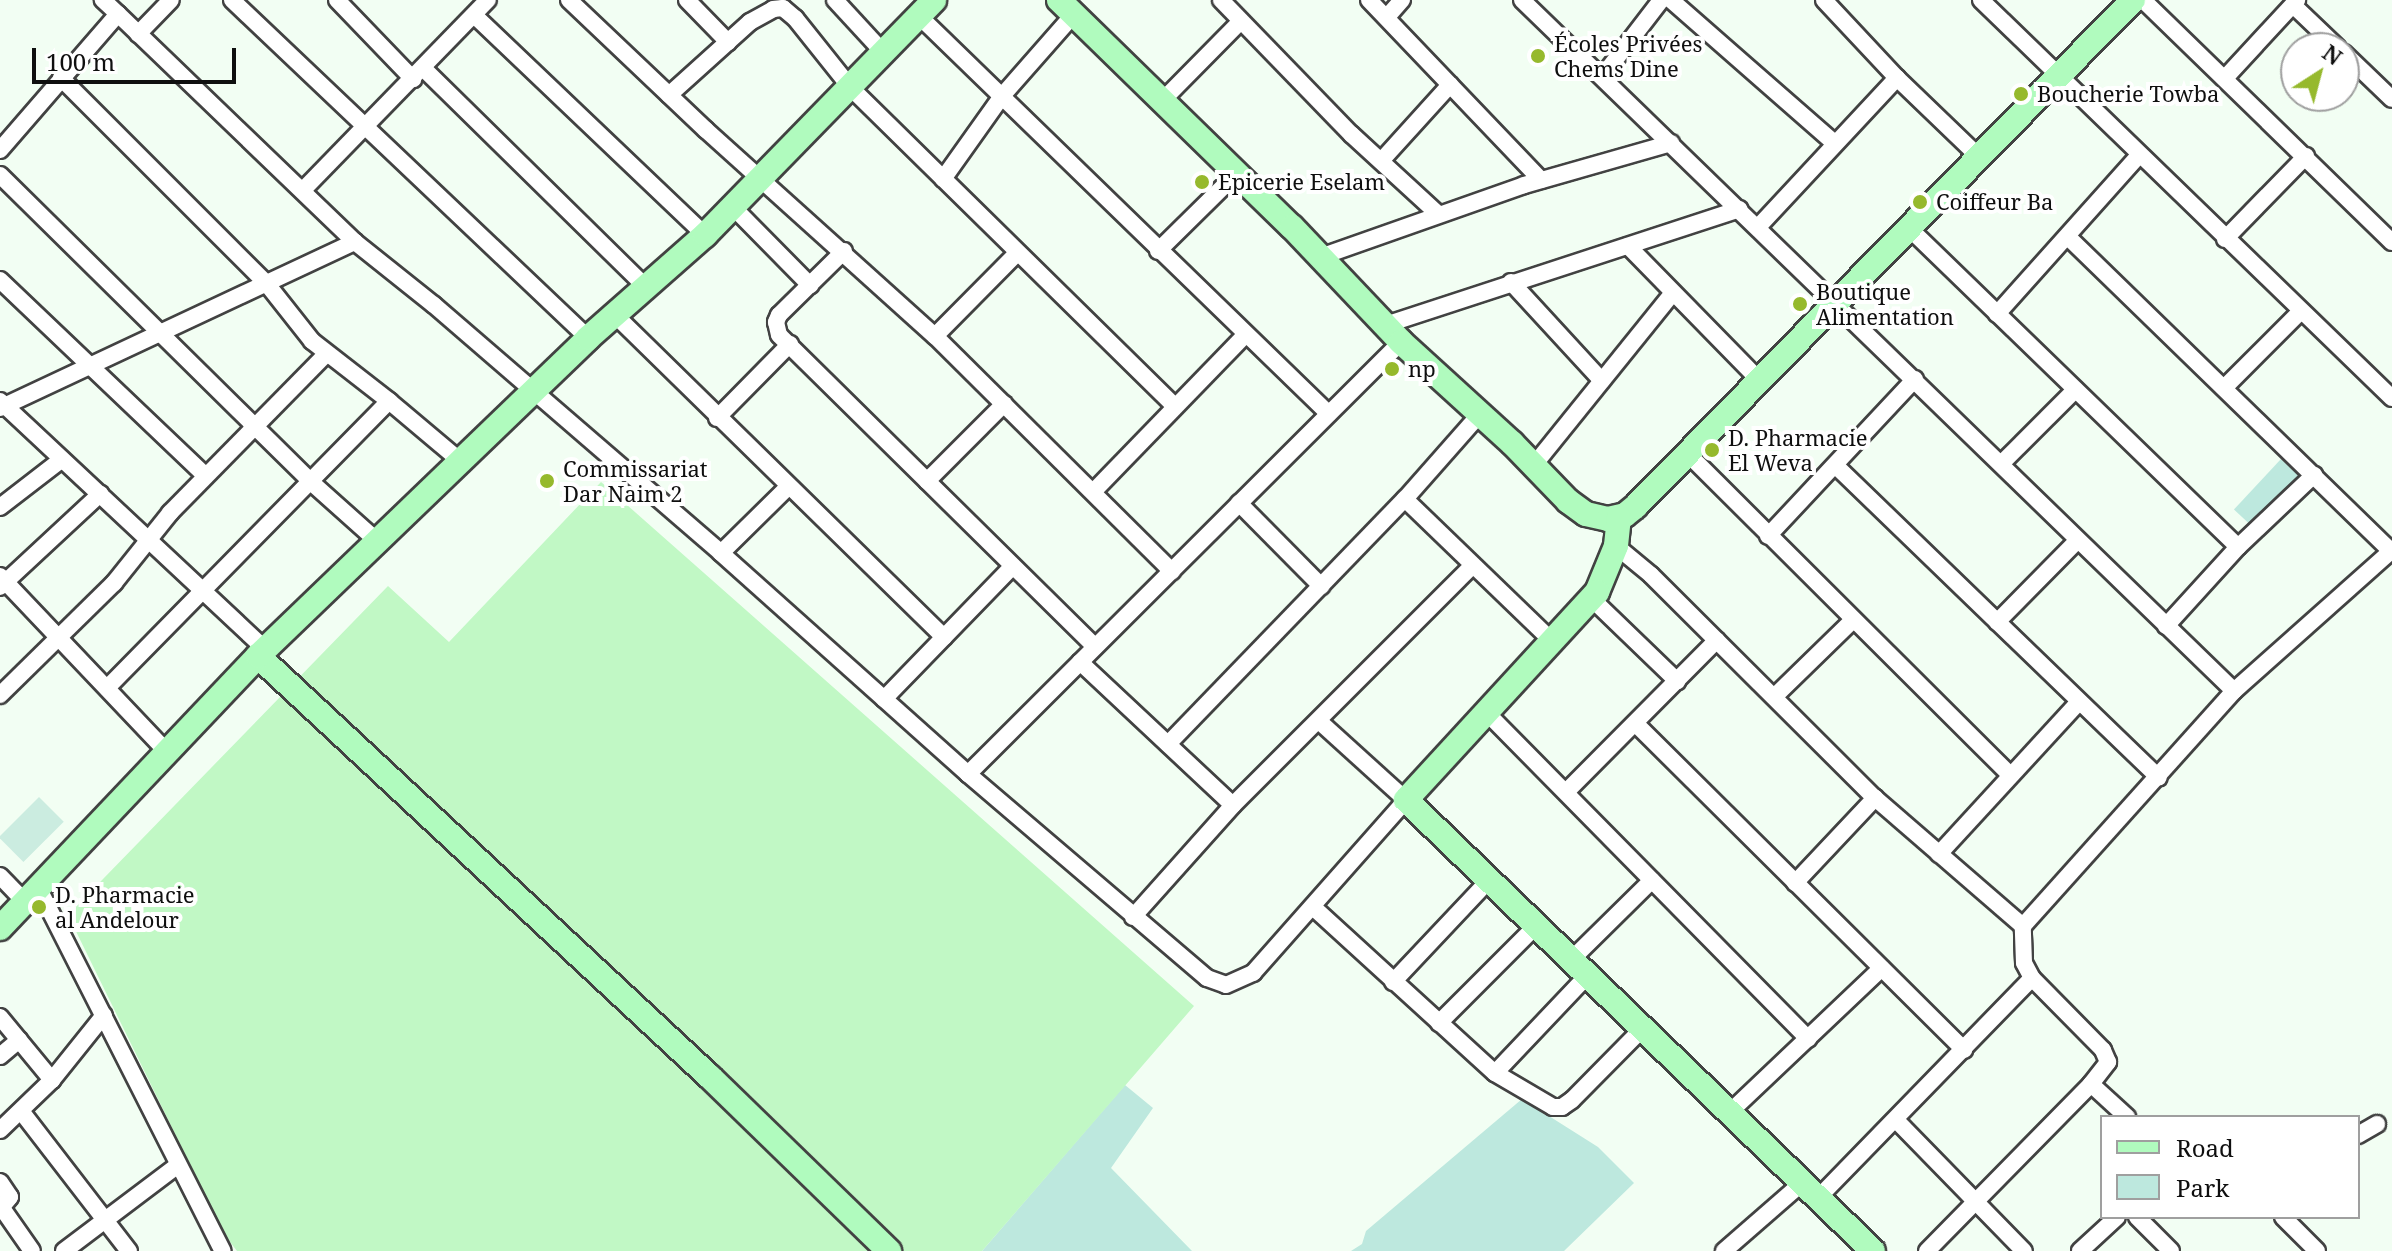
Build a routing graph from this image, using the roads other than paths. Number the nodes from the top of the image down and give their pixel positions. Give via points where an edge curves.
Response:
1 (103, 0) edge
2 (171, 0) edge
3 (232, 0) edge
4 (337, 0) edge
5 (488, 0) edge
6 (569, 0) edge
7 (687, 0) edge
8 (835, 0) edge
9 (1221, 0) edge
10 (1369, 0) edge
11 (1402, 0) edge
12 (1522, 0) edge
13 (1661, 0) edge
14 (1671, 0) edge
15 (1824, 0) edge
16 (2133, 0) edge
17 (2143, 0) edge
18 (1983, 1) edge
19 (2295, 2) edge
20 (1066, 7) edge
21 (926, 8) edge
22 (118, 14) junction
23 (474, 15) junction
24 (1387, 17) junction
25 (1241, 21) junction
26 (2323, 32) edge
27 (138, 34) junction
28 (728, 42) junction
29 (883, 52) junction
30 (2360, 68) edge
31 (418, 73) junction
32 (1602, 77) junction
33 (2057, 77) junction
34 (2226, 77) junction
35 (61, 78) junction
36 (1897, 78) junction
37 (1450, 85) junction
38 (850, 87) junction
39 (669, 95) junction
40 (1002, 96) junction
41 (2392, 99) edge
42 (1162, 101) junction
43 (365, 128) junction
44 (1833, 142) junction
45 (1671, 143) junction
46 (0, 150) edge
47 (2139, 155) junction
48 (2306, 156) junction
49 (1979, 157) junction
50 (1381, 161) junction
51 (1236, 174) junction
52 (0, 175) edge
53 (761, 176) junction
54 (943, 179) junction
55 (1541, 180) junction
56 (303, 190) junction
57 (733, 207) junction
58 (1739, 209) junction
59 (1437, 213) junction
60 (1758, 227) junction
61 (1909, 228) junction
62 (705, 235) junction
63 (2068, 237) junction
64 (2225, 239) junction
65 (355, 242) junction
66 (2392, 242) edge
67 (1628, 246) junction
68 (844, 251) junction
69 (1158, 251) junction
70 (1017, 253) junction
71 (1320, 257) junction
72 (0, 280) edge
73 (1511, 282) junction
74 (267, 284) junction
75 (810, 285) junction
76 (646, 287) junction
77 (1672, 294) junction
78 (1836, 302) junction
79 (2301, 311) junction
80 (614, 314) junction
81 (1997, 314) junction
82 (161, 331) junction
83 (1393, 333) junction
84 (1245, 335) junction
85 (935, 336) junction
86 (588, 338) junction
87 (790, 344) junction
88 (326, 354) junction
89 (89, 365) junction
90 (1915, 379) junction
91 (1602, 381) junction
92 (1760, 381) junction
93 (2224, 388) junction
94 (2075, 390) junction
95 (534, 392) junction
96 (2391, 396) edge
97 (389, 401) junction
98 (1004, 404) junction
99 (2, 405) edge
100 (1174, 405) junction
101 (1329, 414) junction
102 (1480, 414) junction
103 (717, 418) junction
104 (256, 425) junction
105 (1688, 454) junction
106 (62, 459) junction
107 (459, 460) junction
108 (2001, 464) junction
109 (1534, 465) junction
110 (1835, 465) junction
111 (2314, 475) junction
112 (206, 476) junction
113 (927, 481) junction
114 (311, 482) junction
115 (788, 487) junction
116 (1093, 492) junction
117 (100, 494) junction
118 (1405, 499) junction
119 (1239, 503) junction
120 (0, 507) edge
121 (1619, 517) junction
122 (1768, 536) junction
123 (150, 540) junction
124 (2078, 540) junction
125 (377, 541) junction
126 (1616, 546) junction
127 (2238, 547) junction
128 (2392, 550) edge
129 (721, 553) junction
130 (1473, 565) junction
131 (1013, 566) junction
132 (1172, 571) junction
133 (2, 582) edge
134 (1321, 586) junction
135 (204, 591) junction
136 (1591, 598) junction
137 (1853, 620) junction
138 (1997, 622) junction
139 (2166, 626) junction
140 (944, 637) junction
141 (59, 640) junction
142 (1717, 640) junction
143 (1552, 641) junction
144 (1095, 647) junction
145 (262, 653) junction
146 (1080, 662) junction
147 (1677, 681) junction
148 (107, 688) junction
149 (2234, 691) junction
150 (0, 695) edge
151 (1774, 697) junction
152 (884, 699) junction
153 (2079, 702) junction
154 (1486, 712) junction
155 (1319, 721) junction
156 (1635, 723) junction
157 (1168, 744) junction
158 (167, 752) junction
159 (968, 774) junction
160 (2010, 775) junction
161 (2159, 778) junction
162 (1566, 792) junction
163 (1875, 798) junction
164 (1406, 800) junction
165 (1233, 805) junction
166 (1939, 854) junction
167 (0, 876) edge
168 (1489, 880) junction
169 (1652, 880) junction
170 (1795, 883) junction
171 (30, 895) junction
172 (1313, 907) junction
173 (1133, 917) junction
174 (1537, 925) junction
175 (2023, 926) junction
176 (0, 928) edge
177 (1580, 967) junction
178 (1882, 968) junction
179 (2032, 978) junction
180 (1393, 982) junction
181 (104, 1015) junction
182 (0, 1017) edge
183 (1439, 1023) junction
184 (1643, 1028) junction
185 (1808, 1039) junction
186 (19, 1040) junction
187 (1964, 1050) junction
188 (0, 1056) edge
189 (1495, 1073) junction
190 (52, 1080) junction
191 (2091, 1084) junction
192 (21, 1111) junction
193 (1730, 1112) junction
194 (2125, 1115) edge
195 (1896, 1120) junction
196 (2377, 1124) dead end
197 (0, 1130) edge
198 (2360, 1134) edge
199 (178, 1165) junction
200 (0, 1182) edge
201 (1811, 1190) junction
202 (1975, 1203) junction
203 (1, 1209) edge
204 (2115, 1219) edge
205 (2139, 1219) edge
206 (2285, 1219) edge
207 (105, 1220) junction
208 (32, 1251) edge
209 (64, 1251) edge
210 (129, 1251) edge
211 (223, 1251) edge
212 (889, 1251) edge
213 (1724, 1251) edge
214 (1873, 1251) edge
215 (1927, 1251) edge
216 (2024, 1251) edge
217 (2080, 1251) edge
218 (2171, 1251) edge
219 (2317, 1251) edge

1 - 22 street
2 - 27 street
3 - 43 street
4 - 31 street
5 - 23 street
6 - 39 street
7 - 28 street
8 - 29 street
9 - 25 street
10 - 24 street
11 - 24 street
12 - 32 street
13 - 32 street
14 - 44 street
15 - 36 street
16 - 33 street
17 - 34 street
18 - 33 street
19 - 26 street
19 - 34 street
20 - 40 street
20 - 42 street
21 - 29 street
21 - 40 street
22 - 27 street
22 - 35 street
23 - 31 street
23 - 62 street
24 - 37 street
25 - 42 street
25 - 50 street
27 - 56 street
28 - 38 street via 750,22 783,8
28 - 39 street
29 - 38 street
30 - 41 street
31 - 43 street
31 - 76 street
32 - 45 street
33 - 47 street
33 - 49 street
34 - 48 street
35 - 46 street
35 - 74 street
36 - 44 street
36 - 49 street
37 - 50 street
37 - 55 street
38 - 53 street
38 - 54 street
39 - 53 street
40 - 54 street
40 - 69 street
42 - 51 street
43 - 56 street
43 - 86 street
44 - 60 street
45 - 55 street
45 - 58 street
47 - 63 street
47 - 64 street
48 - 64 street
48 - 66 street
49 - 61 street
50 - 59 street
51 - 69 street
51 - 71 street
52 - 82 street
53 - 57 street
53 - 68 street
54 - 70 street
55 - 59 street
56 - 65 street
57 - 62 street
57 - 75 street
58 - 60 street
58 - 67 street
59 - 71 street
60 - 78 street
61 - 78 street
61 - 81 street
62 - 76 street
63 - 81 street
63 - 93 street
64 - 79 street
65 - 74 street
65 - 95 street
67 - 73 street
67 - 77 street
68 - 75 street
68 - 85 street
69 - 84 street
70 - 85 street
70 - 100 street
71 - 83 street
72 - 89 street
73 - 83 street
73 - 91 street
74 - 82 street
74 - 88 street
75 - 87 street via 776,322 779,335
76 - 80 street
77 - 91 street
77 - 92 street
78 - 90 street
78 - 92 street
79 - 93 street
79 - 96 street
80 - 86 street
80 - 103 street
81 - 94 street
82 - 89 street
82 - 104 street
83 - 101 street
83 - 102 street
84 - 100 street
84 - 101 street
85 - 98 street
86 - 95 street
87 - 103 street
87 - 113 street
88 - 97 street
88 - 104 street
89 - 99 street
89 - 112 street
90 - 108 street
90 - 110 street
91 - 109 street
92 - 105 street
93 - 111 street
94 - 108 street
94 - 127 street
95 - 107 street
95 - 129 street
97 - 107 street
97 - 114 street
98 - 113 street
98 - 116 street
99 - 106 street
100 - 116 street
101 - 119 street
102 - 109 street
102 - 118 street
103 - 115 street
104 - 112 street
104 - 114 street
105 - 121 street
105 - 122 street
106 - 117 street
106 - 120 street
107 - 125 street
108 - 124 street
109 - 121 street via 1576,509 1597,518
110 - 122 street
110 - 138 street
111 - 127 street
111 - 128 street
112 - 123 street
113 - 131 street
114 - 125 street
114 - 135 street
115 - 129 street
115 - 140 street
116 - 132 street
117 - 123 street
117 - 133 street
118 - 130 street
118 - 134 street
119 - 132 street
119 - 134 street
121 - 126 street
122 - 137 street
123 - 135 street
123 - 141 street
124 - 138 street
124 - 139 street
125 - 145 street
126 - 136 street via 1602,585
126 - 142 street
127 - 139 street
128 - 149 street
129 - 152 street
130 - 143 street
130 - 155 street
131 - 140 street
131 - 144 street
132 - 144 street
133 - 141 street
134 - 157 street
135 - 145 street
135 - 148 street
136 - 143 street
136 - 147 street
137 - 151 street
137 - 160 street
138 - 153 street
139 - 149 street
140 - 152 street
141 - 148 street
141 - 150 street
142 - 147 street
142 - 151 street
143 - 154 street
144 - 146 street
145 - 158 street
145 - 212 street
146 - 157 street
146 - 159 street
147 - 156 street
148 - 158 street
149 - 161 street
151 - 163 street
152 - 159 street
153 - 160 street
153 - 161 street
154 - 162 street
154 - 164 street
155 - 164 street
155 - 165 street
156 - 162 street
156 - 170 street
157 - 165 street
158 - 171 street
159 - 173 street
160 - 166 street
161 - 175 street
162 - 169 street
163 - 166 street
163 - 170 street
164 - 168 street
164 - 172 street
165 - 173 street
166 - 175 street
167 - 171 street via 19,896
168 - 174 street
168 - 180 street
169 - 177 street
169 - 185 street
170 - 178 street
171 - 176 street
171 - 181 street
172 - 173 street via 1253,973 1226,985 1207,978
172 - 180 street
174 - 177 street
174 - 183 street
175 - 179 street via 2024,963
177 - 184 street
177 - 189 street
178 - 185 street
178 - 187 street
179 - 187 street
179 - 191 street via 2103,1050 2108,1062
180 - 183 street
181 - 190 street
181 - 199 street
182 - 186 street
183 - 189 street
184 - 189 street via 1562,1107
184 - 193 street
185 - 193 street
186 - 188 street
186 - 190 street
187 - 195 street
190 - 192 street
191 - 194 street
191 - 202 street
192 - 197 street
192 - 207 street
193 - 201 street
195 - 201 street
195 - 202 street
196 - 198 street
199 - 207 street
199 - 211 street
200 - 203 street via 10,1197
201 - 213 street
201 - 214 street
202 - 215 street
202 - 216 street
203 - 208 street
204 - 217 street
205 - 218 street
206 - 219 street
207 - 209 street
207 - 210 street

